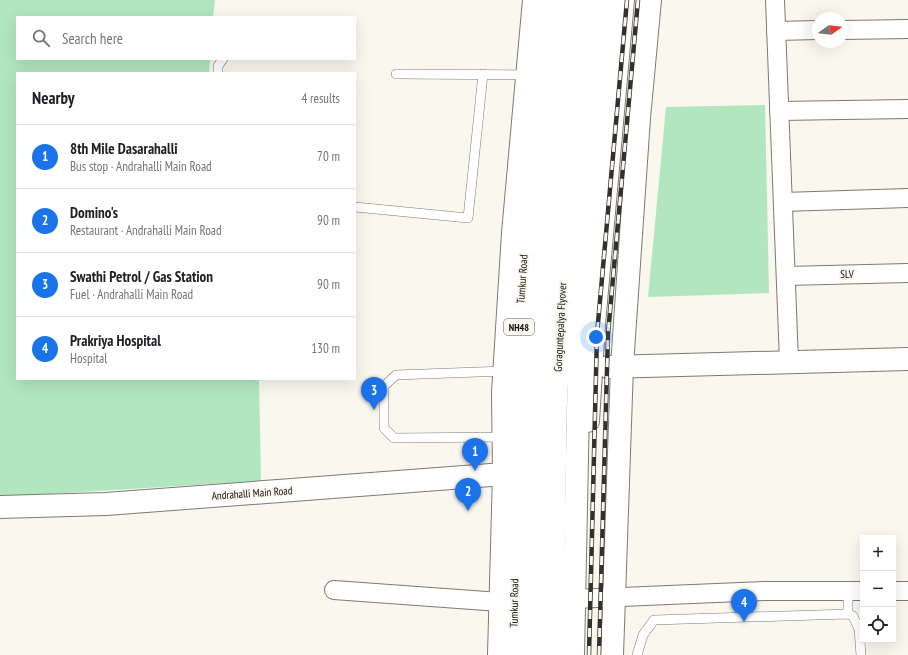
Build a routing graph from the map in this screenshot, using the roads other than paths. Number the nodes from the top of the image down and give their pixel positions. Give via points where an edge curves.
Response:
1 (534, 0) edge
2 (546, 0) edge
3 (566, 0) edge
4 (586, 0) edge
5 (607, 0) edge
6 (623, 0) edge
7 (650, 0) edge
8 (775, 0) edge
9 (908, 29) edge
10 (812, 30) edge
11 (848, 30) edge
12 (776, 31) junction
13 (222, 60) edge
14 (218, 72) edge
15 (396, 74) dead end
16 (483, 74) junction
17 (527, 75) junction
18 (908, 109) edge
19 (779, 110) junction
20 (908, 198) edge
21 (783, 202) junction
22 (356, 208) edge
23 (521, 212) junction
24 (908, 273) edge
25 (786, 276) junction
26 (908, 359) edge
27 (789, 362) junction
28 (622, 366) junction
29 (591, 367) junction
30 (505, 371) junction
31 (504, 437) junction
32 (504, 474) junction
33 (0, 507) edge
34 (334, 590) dead end
35 (855, 591) edge
36 (896, 591) edge
37 (908, 591) edge
38 (614, 597) junction
39 (579, 599) junction
40 (500, 602) junction
41 (848, 614) junction
42 (499, 655) edge
43 (513, 655) edge
44 (533, 655) edge
45 (552, 655) edge
46 (573, 655) edge
47 (583, 655) edge
48 (612, 655) edge
49 (637, 655) edge
50 (861, 655) edge

1 - 17 main road
2 - 23 main road, Tumkur Road / NH48
3 - 44 main road, Goraguntepalya Flyover via 545,240 537,388
4 - 45 main road, Goraguntepalya Flyover via 566,218 556,398
5 - 39 main road via 586,240 579,358
6 - 29 main road
7 - 28 main road
8 - 12 street
9 - 11 street
10 - 12 street
12 - 19 street
13 - 14 lane via 218,66
15 - 16 lane
16 - 17 lane
16 - 22 lane via 468,218
17 - 23 main road
18 - 19 street
19 - 21 street
20 - 21 street
21 - 25 street
23 - 30 main road
23 - 43 main road, Tumkur Road / NH48
24 - 25 street, SLV
25 - 27 street
26 - 27 main road
27 - 28 main road
28 - 29 main road
28 - 38 main road
29 - 39 main road
30 - 31 main road
30 - 31 lane via 396,375 384,386 384,428 394,438
31 - 32 main road
32 - 33 main road, Andrahalli Main Road via 106,504
32 - 40 main road
34 - 40 street
35 - 38 street via 765,591
35 - 41 lane
36 - 37 street
38 - 39 street
38 - 48 main road
39 - 46 main road
39 - 47 main road
40 - 42 main road
41 - 49 lane via 654,620 643,635
41 - 50 lane via 853,616 859,629

